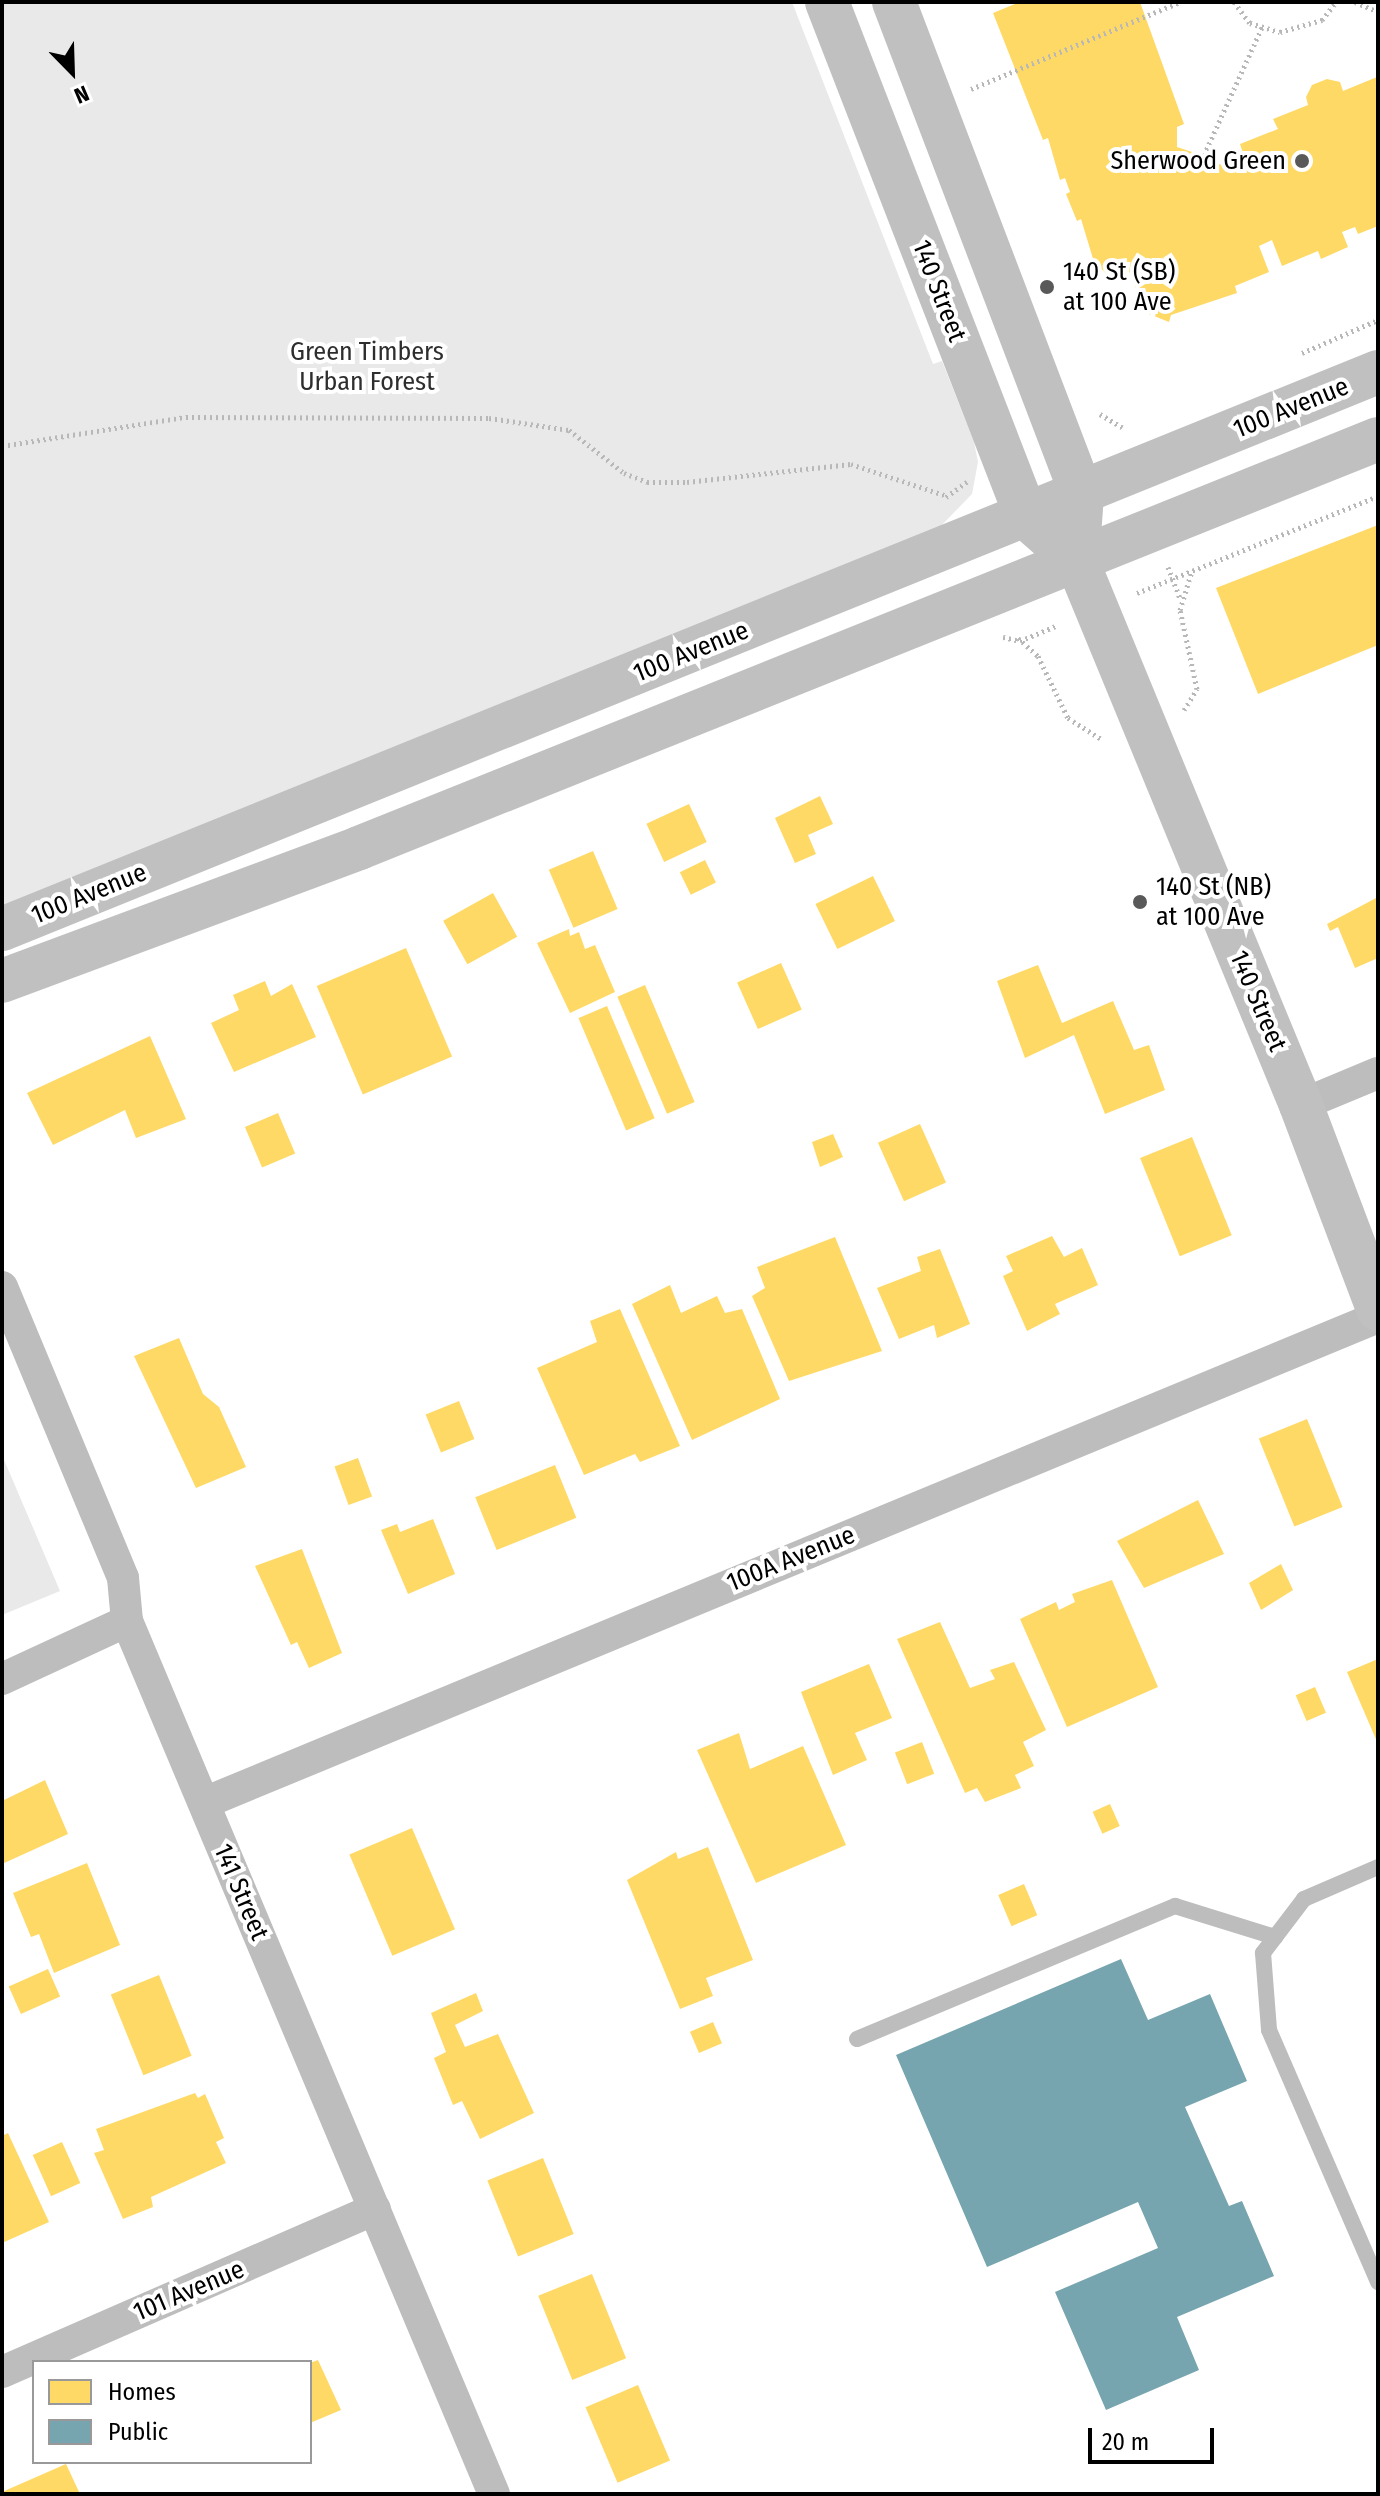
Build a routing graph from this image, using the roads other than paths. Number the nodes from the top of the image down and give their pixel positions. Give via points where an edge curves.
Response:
1 (827, 2) edge
2 (894, 2) edge
3 (1378, 372) edge
4 (1378, 439) edge
5 (1082, 495) junction
6 (1027, 518) junction
7 (1077, 561) junction
8 (2, 929) edge
9 (2, 981) edge
10 (1378, 1073) edge
11 (1301, 1105) junction
12 (2, 1287) edge
13 (1378, 1309) edge
14 (1378, 1317) edge
15 (127, 1621) junction
16 (2, 1679) edge
17 (204, 1803) junction
18 (1378, 1867) edge
19 (1275, 1937) junction
20 (857, 2039) dead end
21 (375, 2209) junction
22 (1378, 2282) edge
23 (2, 2372) edge
24 (494, 2494) edge

1 - 6 main road, 140 Street
2 - 5 main road, 140 Street
3 - 5 main road, 100 Avenue
4 - 7 main road, 100 Avenue
5 - 6 main road, 100 Avenue
5 - 7 main road, 140 Street
6 - 7 main road, 140 Street
6 - 8 main road, 100 Avenue
7 - 9 main road, 100 Avenue via 359,848
7 - 11 main road, 140 Street
10 - 11 street
11 - 13 main road, 140 Street
12 - 15 street, 141 Street via 123,1578
14 - 17 street, 100A Avenue
15 - 16 street
15 - 17 street, 141 Street
17 - 21 street, 141 Street
18 - 19 lane via 1304,1899
19 - 20 lane via 1175,1906
19 - 22 lane via 1263,1953 1269,2030
21 - 23 street, 101 Avenue
21 - 24 street, 141 Street

